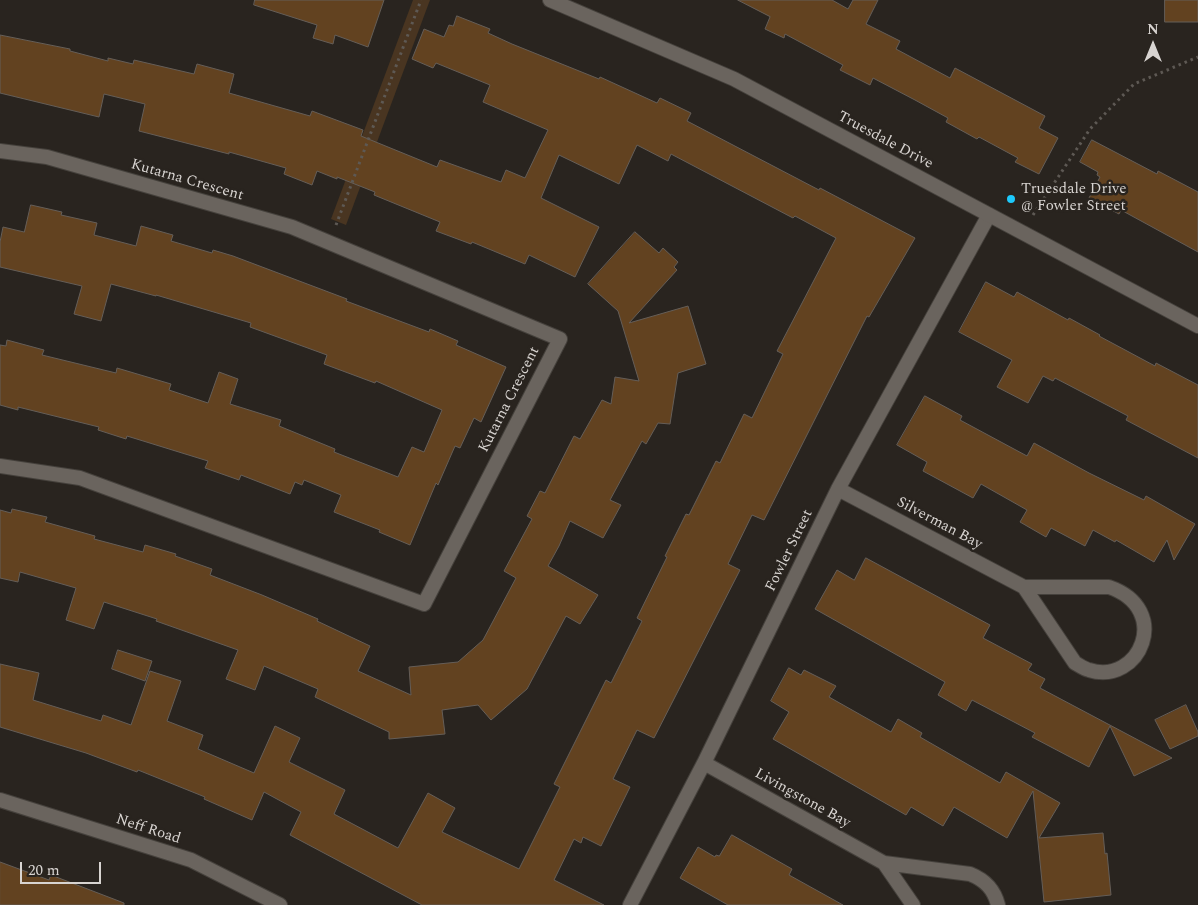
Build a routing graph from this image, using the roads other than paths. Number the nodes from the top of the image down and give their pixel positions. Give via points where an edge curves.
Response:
1 (550, 0) edge
2 (0, 151) edge
3 (988, 215) junction
4 (1198, 326) edge
5 (0, 466) edge
6 (838, 489) junction
7 (1024, 587) junction
8 (704, 763) junction
9 (0, 800) edge
10 (884, 863) junction
11 (280, 905) edge
12 (630, 905) edge
13 (913, 905) edge
14 (998, 905) edge

1 - 3 street, Truesdale Drive via 734,79
2 - 5 street, Kutarna Crescent via 56,160 292,227 560,339 424,604 80,478
3 - 4 street, Truesdale Drive
3 - 6 street, Fowler Street
6 - 7 street, Silverman Bay
6 - 8 street, Fowler Street
7 - 7 street, Silverman Bay via 1075,663 1088,670 1103,672 1130,662 1139,650 1144,638 1144,624 1133,600 1122,591 1109,587
8 - 10 street, Livingstone Bay
8 - 12 street, Fowler Street
9 - 11 street, Neff Road via 191,860
10 - 13 street, Livingstone Bay
10 - 14 street, Livingstone Bay via 981,878 990,886

